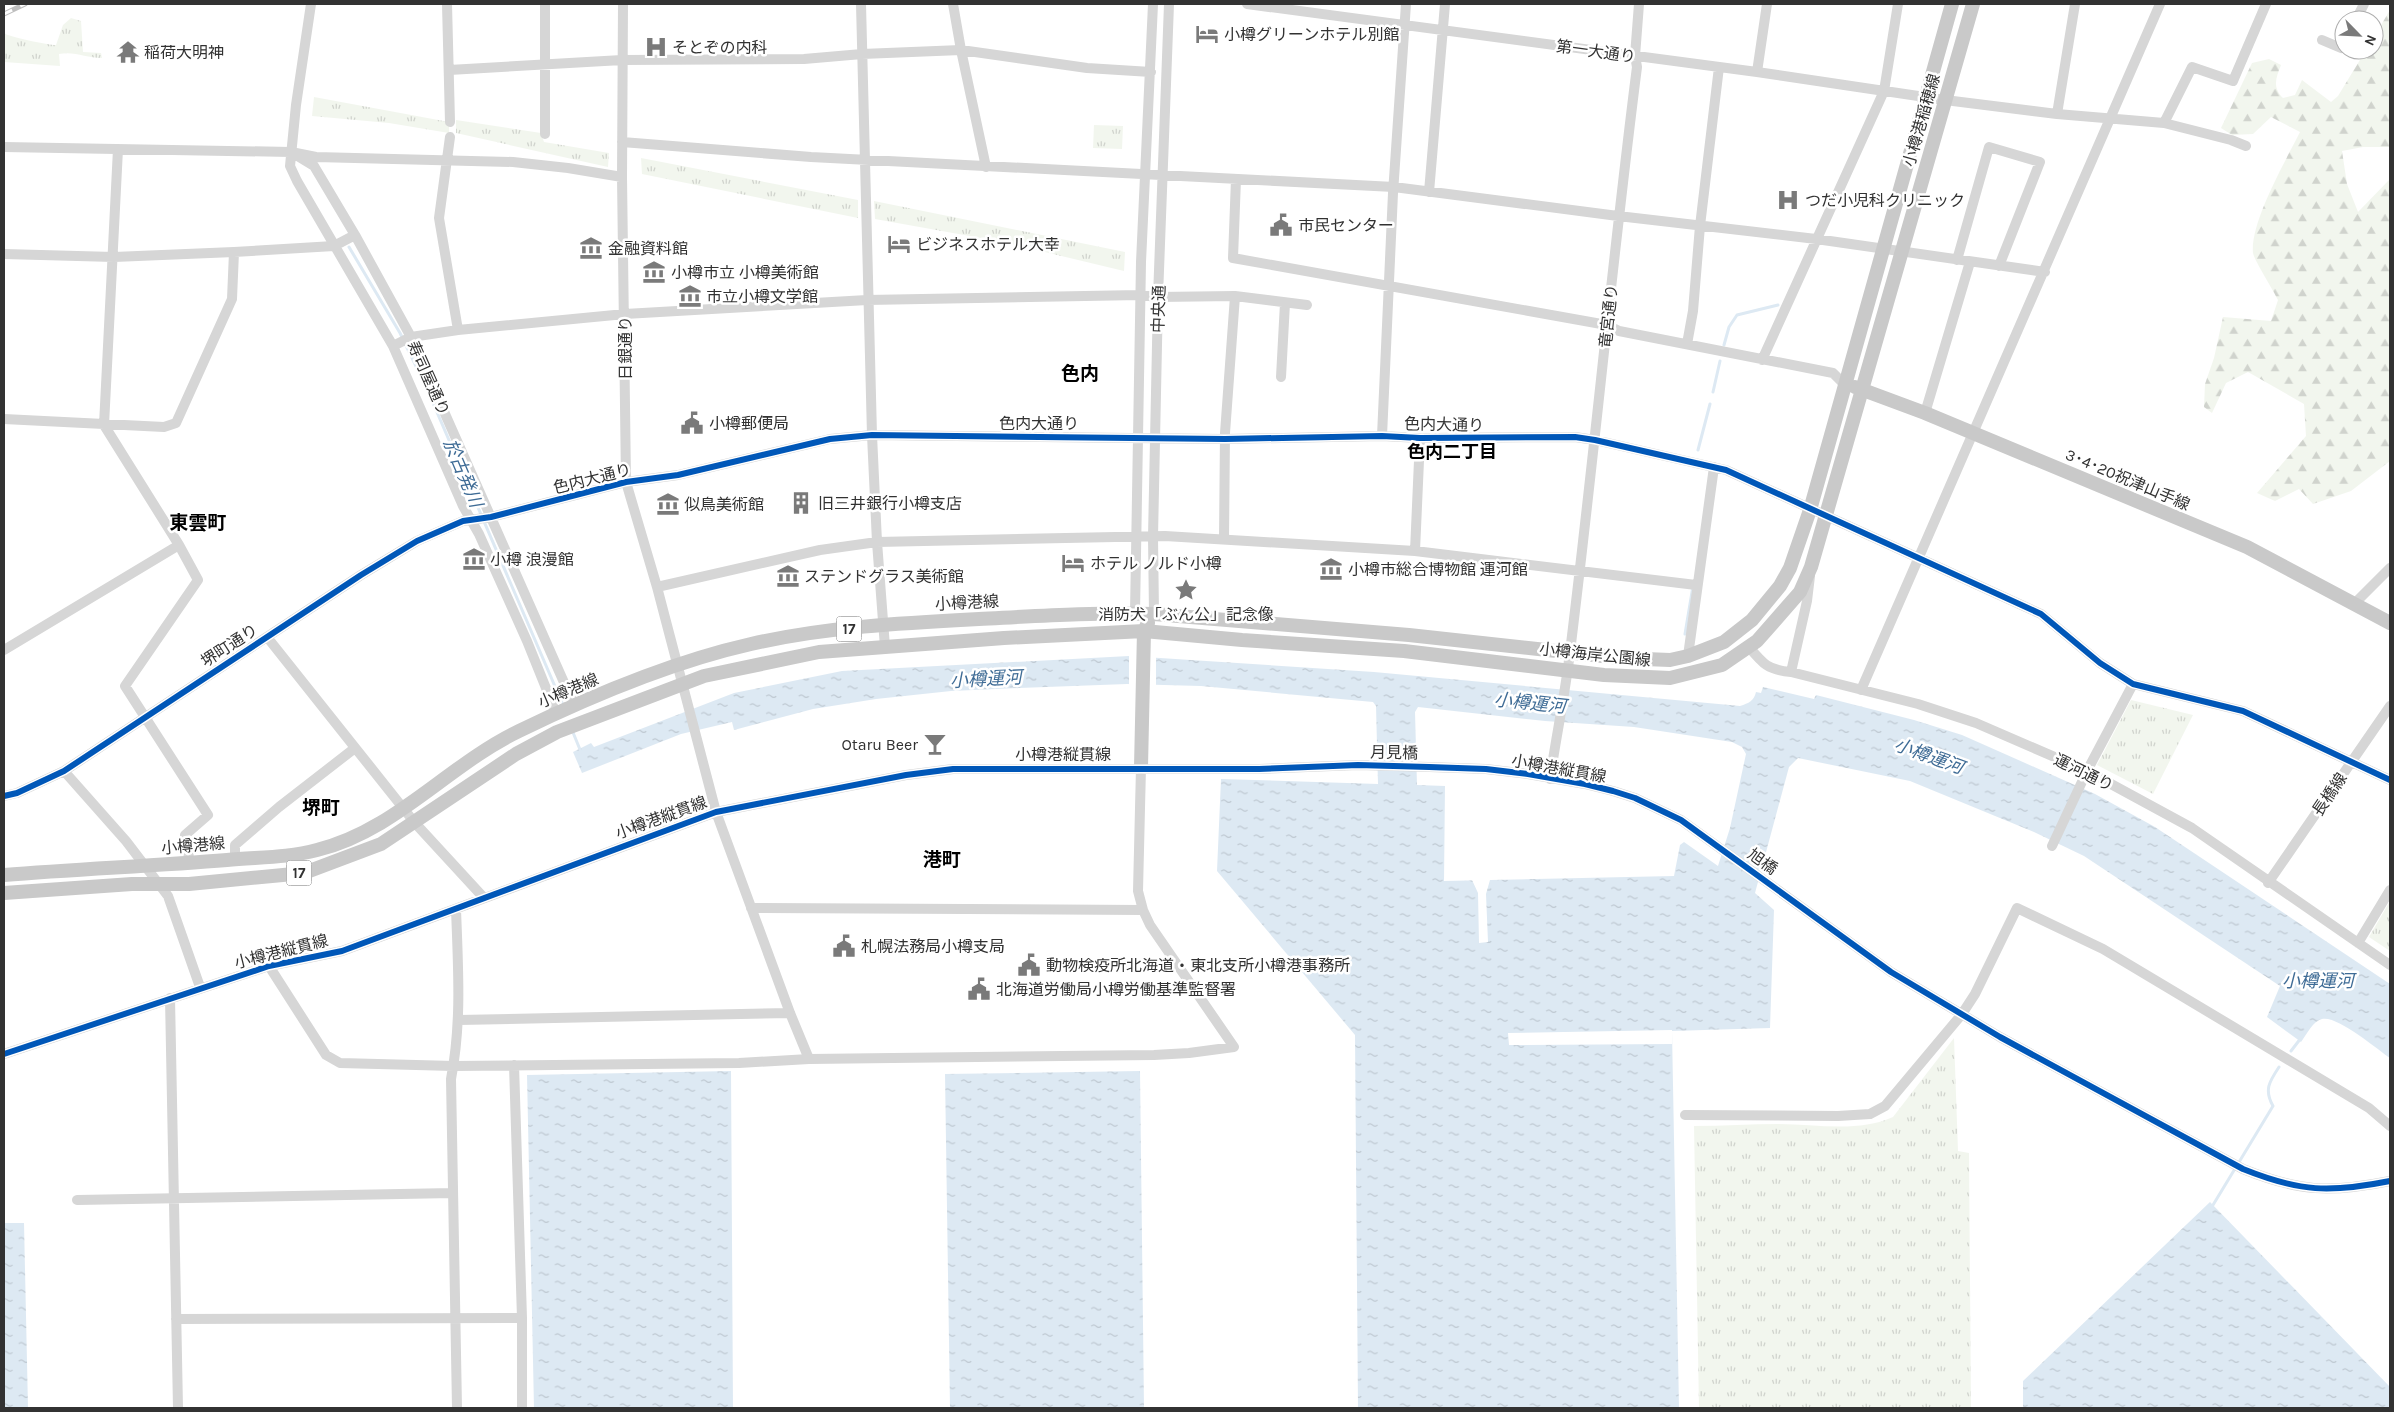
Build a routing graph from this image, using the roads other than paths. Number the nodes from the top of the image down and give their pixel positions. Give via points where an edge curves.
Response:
1 (311, 4) edge
2 (447, 4) edge
3 (546, 4) edge
4 (624, 4) edge
5 (860, 4) edge
6 (953, 4) edge
7 (1152, 4) edge
8 (1170, 4) edge
9 (1247, 4) edge
10 (1406, 4) edge
11 (1446, 4) edge
12 (1639, 4) edge
13 (1767, 4) edge
14 (1898, 4) edge
15 (1952, 4) edge
16 (1973, 4) edge
17 (2075, 4) edge
18 (2160, 4) edge
19 (2266, 4) edge
20 (1276, 6) edge
21 (1404, 26) junction
22 (1443, 30) junction
23 (2322, 40) dead end
24 (2334, 45) edge
25 (961, 50) junction
26 (862, 54) junction
27 (1635, 56) junction
28 (622, 60) junction
29 (546, 65) junction
30 (1719, 67) junction
31 (450, 70) junction
32 (1150, 72) junction
33 (1757, 72) junction
34 (1884, 91) junction
35 (1927, 97) junction
36 (1945, 100) junction
37 (2057, 114) junction
38 (2110, 119) junction
39 (450, 122) dead end
40 (2164, 123) junction
41 (545, 134) dead end
42 (450, 137) dead end
43 (622, 142) junction
44 (2246, 146) dead end
45 (4, 147) edge
46 (118, 150) junction
47 (291, 152) junction
48 (864, 160) junction
49 (449, 161) junction
50 (986, 167) junction
51 (1145, 174) junction
52 (1162, 175) junction
53 (622, 177) junction
54 (1236, 179) junction
55 (1394, 187) junction
56 (1429, 192) junction
57 (1618, 216) junction
58 (1700, 226) junction
59 (353, 236) junction
60 (1816, 239) junction
61 (337, 244) junction
62 (1882, 249) junction
63 (234, 252) junction
64 (1902, 252) junction
65 (4, 254) edge
66 (114, 257) junction
67 (1957, 260) junction
68 (1970, 262) junction
69 (2000, 266) junction
70 (2045, 272) junction
71 (1390, 285) junction
72 (1140, 295) junction
73 (1235, 296) junction
74 (1158, 297) junction
75 (867, 300) junction
76 (1285, 303) junction
77 (1307, 305) dead end
78 (625, 314) junction
79 (1607, 324) junction
80 (458, 330) junction
81 (411, 337) junction
82 (1687, 344) junction
83 (393, 346) junction
84 (1762, 360) junction
85 (1282, 377) dead end
86 (1845, 385) junction
87 (1864, 390) junction
88 (1925, 413) junction
89 (4, 419) edge
90 (104, 425) junction
91 (1974, 434) junction
92 (872, 435) junction
93 (1382, 436) junction
94 (1138, 437) junction
95 (1154, 438) junction
96 (1420, 438) junction
97 (1225, 439) junction
98 (1596, 440) junction
99 (1714, 467) junction
100 (626, 482) junction
101 (1810, 510) junction
102 (1826, 516) junction
103 (491, 517) junction
104 (475, 519) junction
105 (1137, 537) junction
106 (1153, 537) junction
107 (1224, 539) junction
108 (877, 542) junction
109 (179, 545) junction
110 (1415, 551) junction
111 (1920, 557) junction
112 (1812, 567) junction
113 (2390, 568) edge
114 (1580, 570) junction
115 (1696, 584) junction
116 (657, 587) junction
117 (2354, 604) junction
118 (1135, 613) junction
119 (1154, 614) junction
120 (884, 624) junction
121 (2390, 624) edge
122 (1144, 631) junction
123 (267, 637) junction
124 (886, 647) junction
125 (1749, 647) junction
126 (4, 650) edge
127 (1571, 652) junction
128 (1688, 656) junction
129 (676, 666) junction
130 (1568, 669) junction
131 (1791, 672) junction
132 (681, 684) junction
133 (2133, 684) junction
134 (1861, 690) junction
135 (574, 706) junction
136 (2390, 706) edge
137 (556, 714) junction
138 (144, 717) junction
139 (355, 748) junction
140 (2352, 760) junction
141 (1358, 765) joint
142 (1141, 767) junction
143 (1430, 767) joint
144 (64, 771) junction
145 (2087, 771) junction
146 (1550, 779) junction
147 (2390, 780) edge
148 (4, 796) edge
149 (404, 808) junction
150 (716, 812) junction
151 (415, 823) junction
152 (1704, 836) joint
153 (2054, 841) dead end
154 (236, 859) junction
155 (190, 863) junction
156 (146, 867) junction
157 (4, 875) edge
158 (2268, 883) junction
159 (160, 884) junction
160 (2390, 890) edge
161 (4, 893) edge
162 (484, 898) junction
163 (751, 908) junction
164 (456, 909) junction
165 (1142, 910) junction
166 (2358, 944) junction
167 (2390, 965) edge
168 (269, 966) junction
169 (200, 987) junction
170 (170, 998) junction
171 (790, 1014) junction
172 (1962, 1014) junction
173 (459, 1020) junction
174 (4, 1054) edge
175 (809, 1059) junction
176 (514, 1065) junction
177 (454, 1066) junction
178 (1685, 1115) dead end
179 (2390, 1126) edge
180 (2390, 1181) edge
181 (453, 1193) junction
182 (174, 1198) junction
183 (77, 1200) dead end
184 (456, 1317) junction
185 (522, 1318) junction
186 (176, 1319) junction
187 (178, 1408) edge
188 (457, 1408) edge
189 (522, 1408) edge

1 - 47 street, 寿司屋通り
2 - 31 street
3 - 29 street
4 - 28 street, 日銀通り
5 - 26 street
6 - 25 street
7 - 32 street, 中央通
8 - 52 street, 中央通
9 - 20 street, 第一大通り
10 - 21 street
11 - 22 street
12 - 27 street, 竜宮通り
13 - 33 street
14 - 34 street
15 - 35 main road, 小樽港稲穂線
16 - 36 main road, 小樽港稲穂線
17 - 37 street
18 - 38 street
19 - 40 street via 2234,80 2192,67
20 - 21 street, 第一大通り
21 - 22 street, 第一大通り
21 - 55 street
22 - 27 street, 第一大通り
22 - 56 street
23 - 24 street
25 - 26 street
25 - 32 street via 1086,68
25 - 50 street
26 - 28 street via 804,59
26 - 48 street
27 - 30 street, 第一大通り
27 - 57 street, 竜宮通り via 1637,67
28 - 29 street
28 - 43 street, 日銀通り
29 - 31 street
29 - 41 street
30 - 33 street, 第一大通り
30 - 58 street
31 - 39 street
32 - 51 street, 中央通
33 - 34 street, 第一大通り
34 - 35 street, 第一大通り
34 - 60 street
35 - 36 street, 第一大通り
35 - 62 main road, 小樽港稲穂線
36 - 37 street, 第一大通り
36 - 64 main road, 小樽港稲穂線
37 - 38 street, 第一大通り
38 - 40 street, 第一大通り
38 - 70 street
40 - 44 street, 第一大通り
42 - 49 street
43 - 48 street
43 - 53 street, 日銀通り
45 - 46 street
46 - 47 street
46 - 66 street
47 - 49 street via 316,157
47 - 59 street, 寿司屋通り via 314,166
47 - 61 street, 寿司屋通り via 290,166
48 - 50 street
48 - 75 street
49 - 53 street via 513,162
49 - 80 street via 440,218
50 - 51 street
51 - 52 street
51 - 72 street, 中央通
52 - 54 street
52 - 74 street, 中央通
53 - 78 street, 日銀通り
54 - 55 street
54 - 71 street via 1233,258
55 - 56 street
55 - 71 street
56 - 57 street
57 - 58 street
57 - 79 street, 竜宮通り
58 - 60 street
58 - 82 street
59 - 61 street
59 - 81 street, 寿司屋通り
60 - 62 street
60 - 84 street
61 - 63 street
61 - 83 street, 寿司屋通り
62 - 64 street
62 - 86 main road, 小樽港稲穂線
63 - 66 street
63 - 90 street via 232,299 176,422 164,427
64 - 67 street
64 - 87 main road, 小樽港稲穂線
65 - 66 street
66 - 90 street
67 - 68 street
67 - 69 street via 1989,147 2040,162
68 - 69 street
68 - 88 street
69 - 70 street
70 - 91 street
71 - 79 street
71 - 93 street
72 - 74 street
72 - 75 street
72 - 94 street, 中央通
73 - 74 street
73 - 76 street
73 - 97 street
74 - 95 street, 中央通
75 - 78 street
75 - 92 street
76 - 77 street
76 - 85 street
78 - 80 street
78 - 100 street, 日銀通り
79 - 82 street via 1619,331
79 - 98 street, 竜宮通り
80 - 81 street
81 - 83 street
81 - 103 street, 寿司屋通り
82 - 84 street
83 - 104 street, 寿司屋通り via 439,453
84 - 86 street via 1833,374
86 - 87 main road, 3･4･20祝津山手線
86 - 101 main road, 小樽海岸公園線
87 - 88 main road, 3･4･20祝津山手線
87 - 102 main road, 小樽海岸公園線
88 - 91 main road, 3･4･20祝津山手線
89 - 90 street
90 - 109 street
91 - 111 street
91 - 117 main road, 3･4･20祝津山手線 via 2247,547
92 - 94 street, 色内大通り
92 - 100 street, 色内大通り via 830,439 678,475
92 - 108 street
93 - 96 street, 色内大通り
93 - 97 street, 色内大通り
94 - 95 street, 色内大通り
94 - 105 street, 中央通
95 - 97 street, 色内大通り
95 - 106 street, 中央通
96 - 98 street, 色内大通り via 1574,437
96 - 110 street
97 - 107 street
98 - 99 street, 色内大通り
98 - 114 street, 竜宮通り
99 - 101 street, 色内大通り
99 - 115 street
100 - 103 street, 色内大通り
100 - 116 street, 日銀通り
101 - 102 street, 色内大通り
101 - 128 main road, 小樽海岸公園線 via 1790,568 1780,586 1752,620 1724,642
102 - 111 street, 色内大通り
102 - 112 main road, 小樽海岸公園線
103 - 104 street, 色内大通り
103 - 135 street, 寿司屋通り
104 - 123 street, 堺町通り via 455,523 408,546
104 - 137 street, 寿司屋通り
105 - 106 street
105 - 108 street
105 - 118 street, 中央通
106 - 107 street
106 - 119 street, 中央通
107 - 110 street
108 - 116 street via 820,550
108 - 120 street
109 - 126 street
109 - 138 street via 198,580 125,686
110 - 114 street
111 - 133 street, 色内大通り via 2041,614 2100,663
111 - 134 street
112 - 125 main road, 小樽海岸公園線 via 1800,592
112 - 131 street
113 - 117 street
114 - 115 street
114 - 127 street, 竜宮通り
115 - 128 street
116 - 129 street, 日銀通り
117 - 121 main road, 3･4･20祝津山手線
118 - 119 main road, 小樽港線 / 17
118 - 120 main road, 小樽港線 / 17
118 - 122 main road
119 - 122 main road
119 - 127 main road, 小樽海岸公園線
120 - 124 street
120 - 129 main road, 小樽港線 / 17 via 751,644
122 - 124 main road, 17
122 - 130 main road, 小樽海岸公園線 via 1404,651
122 - 142 main road
123 - 138 street, 堺町通り
123 - 139 street
124 - 132 main road, 17 via 801,655
125 - 130 main road, 小樽海岸公園線 via 1722,665 1670,678 1604,675
125 - 131 street, 運河通り via 1766,666
127 - 128 main road, 小樽海岸公園線 via 1670,660
127 - 130 street, 竜宮通り
129 - 132 street, 日銀通り
129 - 135 main road, 小樽港線 / 17
130 - 146 street, 竜宮通り
131 - 134 street, 運河通り
132 - 150 street, 日銀通り
132 - 151 main road, 17 via 557,732 516,754
133 - 140 street, 色内大通り via 2243,711
133 - 145 street
134 - 145 street, 運河通り via 1976,723
135 - 137 main road, 小樽港線 / 17
136 - 140 street, 長橋線
137 - 149 main road, 小樽港線 / 17 via 488,748
138 - 144 street, 堺町通り
138 - 155 street via 208,815 185,834
139 - 149 street
139 - 154 street via 278,807 235,845
140 - 147 street, 色内大通り
140 - 158 street, 長橋線
141 - 142 street, 小樽港縦貫線 via 1259,769
141 - 143 street, 月見橋
142 - 150 street, 小樽港縦貫線 via 953,769
142 - 165 street via 1138,891
143 - 146 street, 小樽港縦貫線 via 1486,769
144 - 148 street, 堺町通り
144 - 156 street
145 - 153 street
145 - 158 street, 運河通り via 2192,828
146 - 152 street, 小樽港縦貫線 via 1585,784 1635,798 1682,820
149 - 151 street
149 - 154 main road, 小樽港線 / 17 via 354,836 318,850
150 - 162 street, 小樽港縦貫線
150 - 163 street, 日銀通り
151 - 159 main road, 17 via 381,844 304,873
151 - 162 street
152 - 172 street, 旭橋 via 1891,972
154 - 155 main road, 小樽港線 / 17
155 - 156 main road, 小樽港線 / 17
156 - 157 main road, 小樽港線 / 17
156 - 159 street
158 - 166 street, 運河通り
159 - 161 main road, 17
159 - 169 street via 168,896
160 - 166 street
162 - 164 street, 小樽港縦貫線
163 - 165 street
163 - 171 street, 日銀通り
164 - 168 street, 小樽港縦貫線 via 342,951
164 - 173 street
165 - 175 street via 1234,1047 1171,1054
166 - 167 street, 運河通り
168 - 169 street, 小樽港縦貫線
168 - 177 street via 326,1055 340,1063
169 - 170 street, 小樽港縦貫線
170 - 174 street, 小樽港縦貫線
170 - 182 street
171 - 173 street
171 - 175 street, 日銀通り
172 - 178 street via 1885,1106 1870,1114
172 - 179 street via 2017,908 2103,949 2369,1108
172 - 180 street, 旭橋 via 2243,1169 2275,1182 2303,1188 2335,1189
173 - 177 street
175 - 176 street via 738,1064
176 - 177 street
176 - 185 street
177 - 181 street via 451,1079
181 - 182 street
181 - 184 street
182 - 183 street
182 - 186 street
184 - 185 street
184 - 186 street
184 - 188 street
185 - 189 street
186 - 187 street

